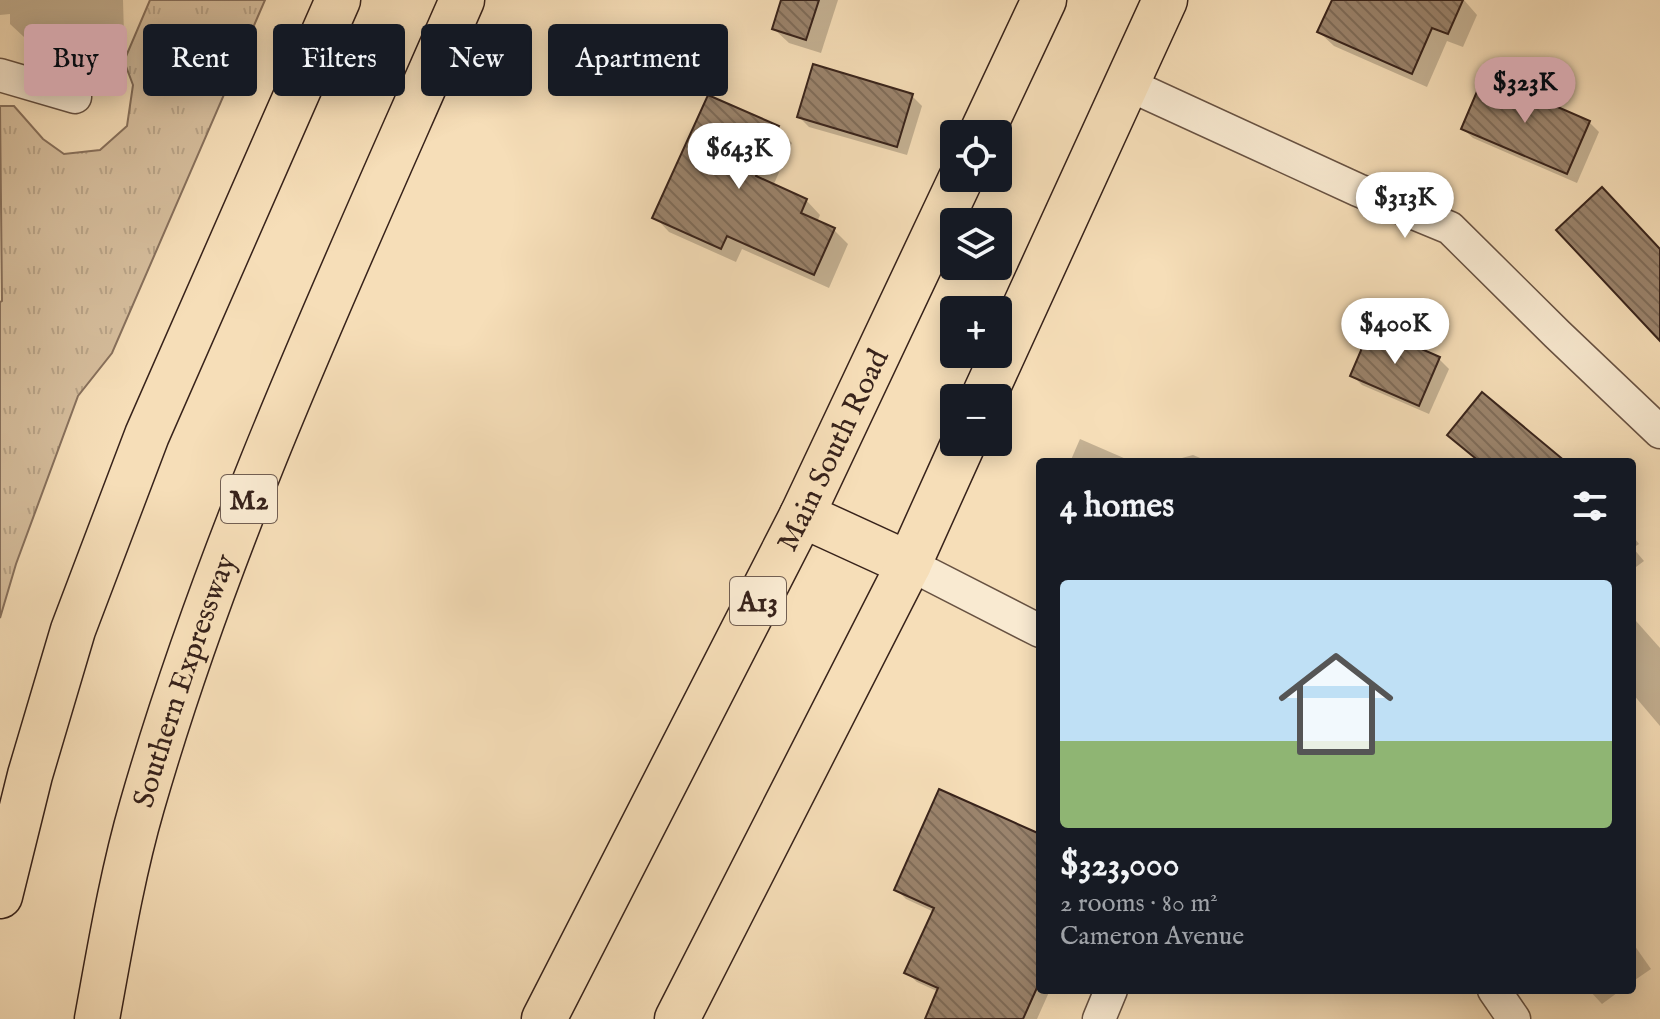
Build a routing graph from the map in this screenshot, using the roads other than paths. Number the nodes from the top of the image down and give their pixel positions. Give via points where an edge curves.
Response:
1 (338, 0) edge
2 (462, 0) edge
3 (1044, 0) edge
4 (1165, 0) edge
5 (0, 75) edge
6 (1125, 83) junction
7 (75, 97) dead end
8 (988, 120) edge
9 (954, 192) edge
10 (989, 384) edge
11 (1660, 432) edge
12 (958, 456) edge
13 (802, 515) junction
14 (909, 564) junction
15 (1036, 629) edge
16 (0, 896) edge
17 (1109, 994) edge
18 (1497, 994) edge
19 (97, 1019) edge
20 (544, 1019) edge
21 (677, 1019) edge
22 (1099, 1019) edge
23 (1514, 1019) edge

1 - 16 highway via 147,435 73,630
2 - 19 highway, Southern Expressway / M2 via 304,363 197,632 142,808
3 - 8 highway
4 - 6 highway
5 - 7 street
6 - 10 highway
6 - 11 street via 1450,228
9 - 13 highway, Main South Road / A13
12 - 14 highway
13 - 14 highway
13 - 20 highway, Main South Road / A13
14 - 15 street
14 - 21 highway
17 - 22 street
18 - 23 street

